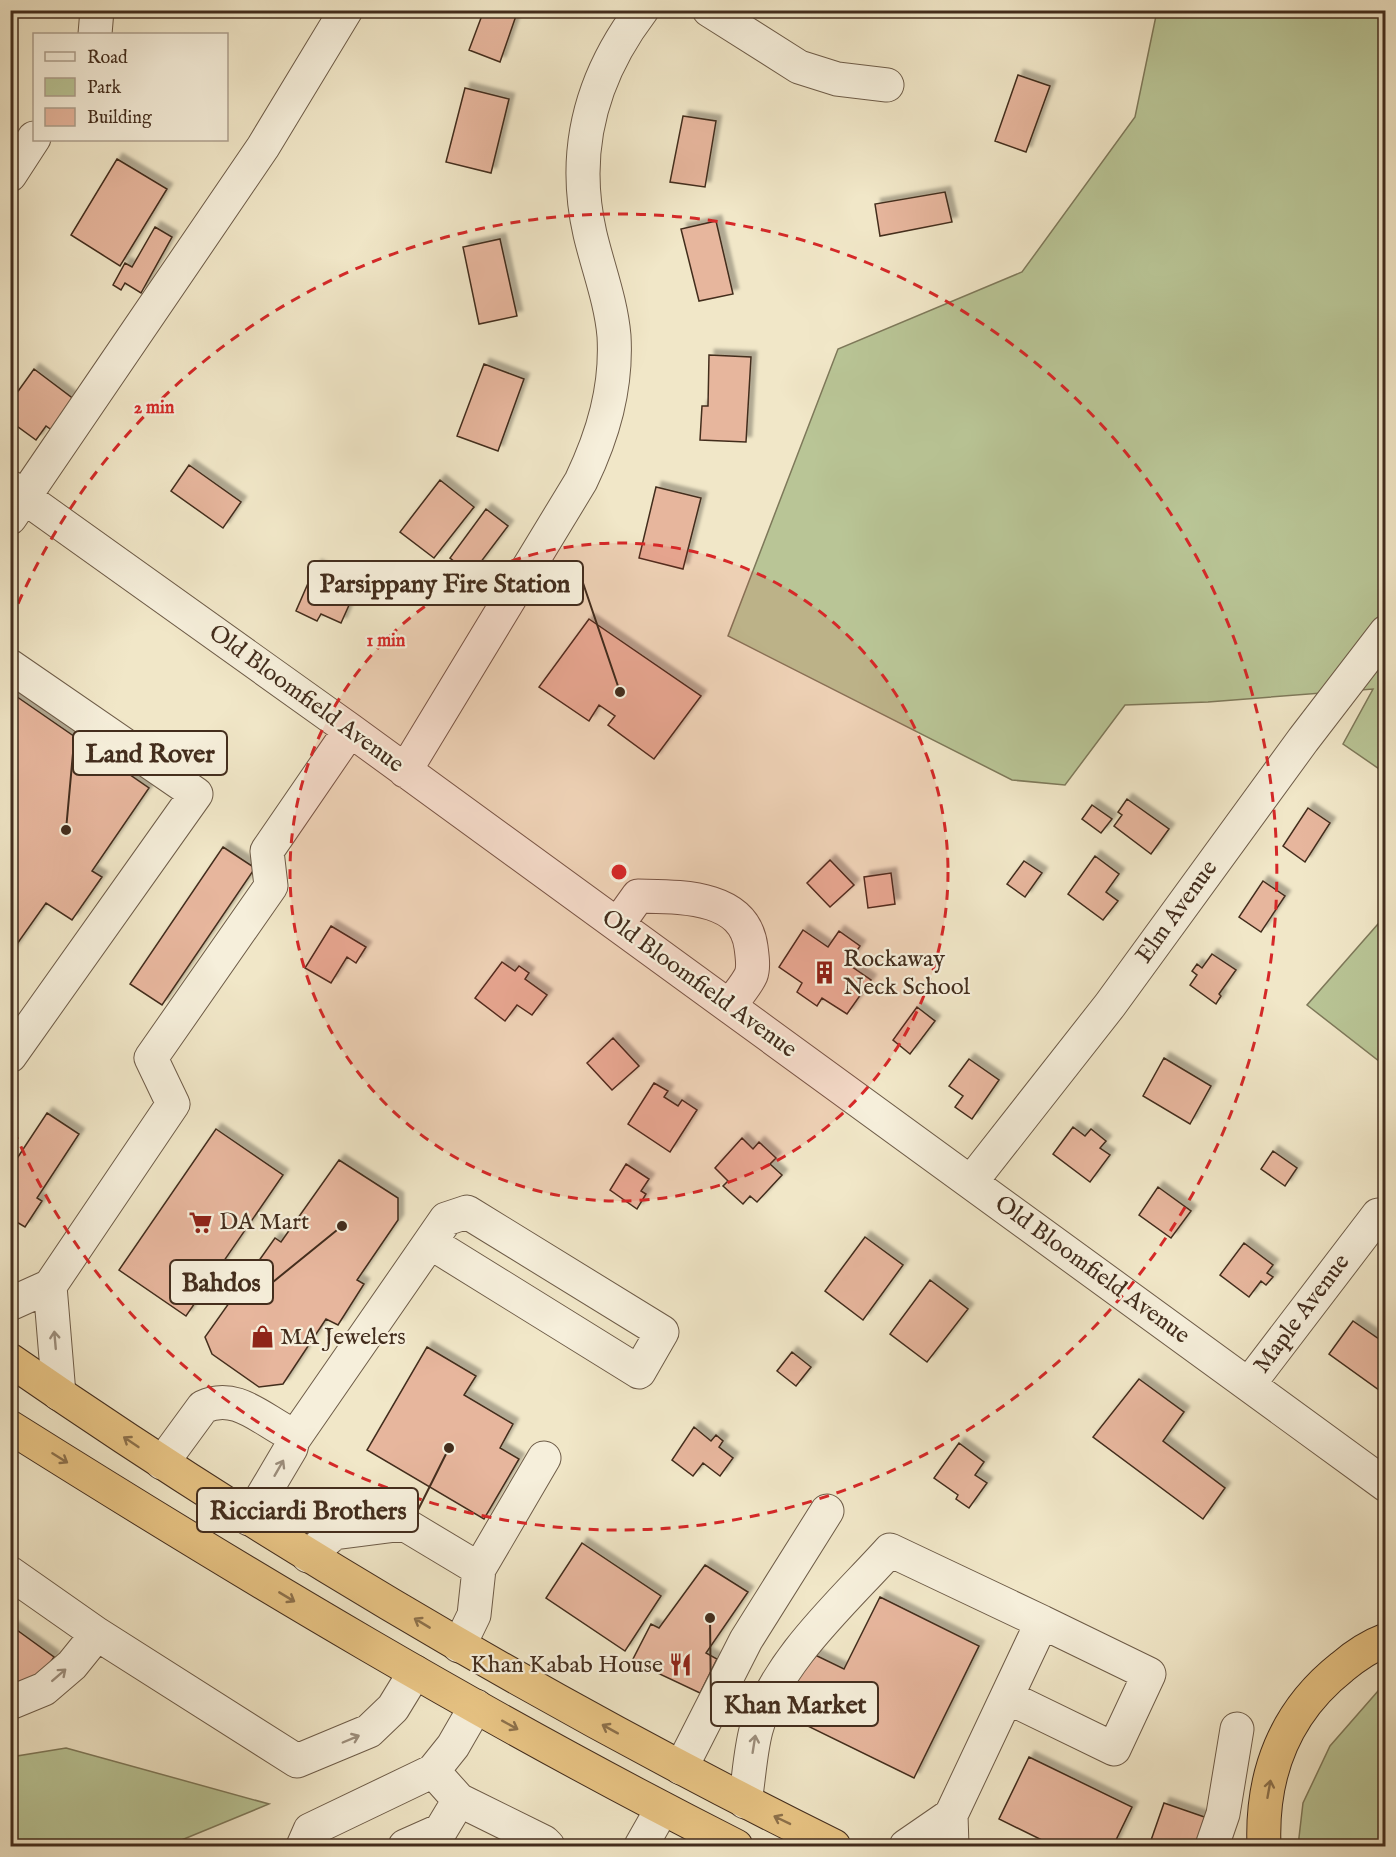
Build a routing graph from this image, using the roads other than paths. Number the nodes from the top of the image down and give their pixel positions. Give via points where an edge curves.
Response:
1 (97, 10) edge
2 (346, 10) edge
3 (642, 10) edge
4 (708, 10) edge
5 (95, 33) edge
6 (887, 85) dead end
7 (33, 140) edge
8 (10, 175) edge
9 (15, 501) edge
10 (1384, 636) edge
11 (10, 666) edge
12 (350, 730) junction
13 (405, 771) junction
14 (618, 924) junction
15 (730, 1006) junction
16 (10, 1056) edge
17 (971, 1182) junction
18 (1378, 1215) dead end
19 (431, 1243) junction
20 (50, 1286) junction
21 (10, 1304) edge
22 (10, 1360) edge
23 (1249, 1384) junction
24 (59, 1394) junction
25 (10, 1427) edge
26 (293, 1440) junction
27 (544, 1458) dead end
28 (162, 1463) junction
29 (1386, 1485) edge
30 (827, 1511) dead end
31 (249, 1519) junction
32 (308, 1556) junction
33 (479, 1569) junction
34 (10, 1573) edge
35 (1042, 1622) junction
36 (97, 1634) junction
37 (1386, 1641) edge
38 (459, 1646) junction
39 (415, 1672) junction
40 (1008, 1697) junction
41 (10, 1703) edge
42 (476, 1706) junction
43 (1237, 1729) dead end
44 (681, 1768) junction
45 (433, 1771) junction
46 (459, 1800) junction
47 (745, 1802) junction
48 (662, 1809) junction
49 (1223, 1814) junction
50 (951, 1831) edge
51 (1264, 1834) edge
52 (303, 1846) edge
53 (405, 1846) edge
54 (548, 1846) edge
55 (641, 1846) edge
56 (736, 1846) edge
57 (834, 1846) edge
58 (906, 1846) edge
59 (1212, 1846) edge

1 - 5 street
2 - 9 street via 263,147
3 - 13 street via 619,40 602,74 589,114 584,147 590,231 614,336 612,382 597,447 581,481
4 - 6 street via 799,67 837,79
7 - 8 street
9 - 12 street, Old Bloomfield Avenue
10 - 17 street, Elm Avenue via 1296,749 1110,1005
11 - 16 street via 196,794
12 - 13 street, Old Bloomfield Avenue
12 - 20 street via 267,851 271,886 151,1058 172,1104
13 - 14 street, Old Bloomfield Avenue
14 - 15 street, Old Bloomfield Avenue
14 - 15 street via 638,896 701,900 734,917 744,927 750,942 752,974
15 - 17 street, Old Bloomfield Avenue
17 - 23 street, Old Bloomfield Avenue
18 - 23 street, Maple Avenue
19 - 19 street via 446,1219 468,1212 662,1332 639,1372
19 - 26 street
20 - 21 street
24 -> 20 street
22 - 24 highway
23 - 29 street, Old Bloomfield Avenue
28 -> 24 highway
25 -> 39 highway
26 - 28 street via 287,1432 222,1400 202,1407
31 -> 26 street
27 - 33 street
28 - 31 highway
30 - 44 street via 746,1640
31 - 32 highway
32 - 33 street via 334,1533 404,1524
38 -> 32 highway
33 - 38 street via 474,1615
34 - 36 street
35 - 40 street
35 - 40 street via 1149,1674 1114,1749
47 -> 35 street via 757,1729 778,1681 890,1550
36 -> 39 street via 297,1761 369,1731 393,1708
41 -> 36 street via 44,1689 72,1665
51 -> 37 highway via 1273,1766 1285,1733 1323,1682 1375,1644
44 -> 38 highway
39 - 42 highway
40 - 50 street
42 - 45 street
42 -> 48 highway
43 - 49 street
44 - 47 highway
45 - 46 street
45 - 52 street via 310,1830
46 - 53 street via 441,1830
46 - 54 street
57 -> 47 highway
48 - 55 street
48 - 56 highway
49 - 51 street
49 - 59 street
50 - 58 street

